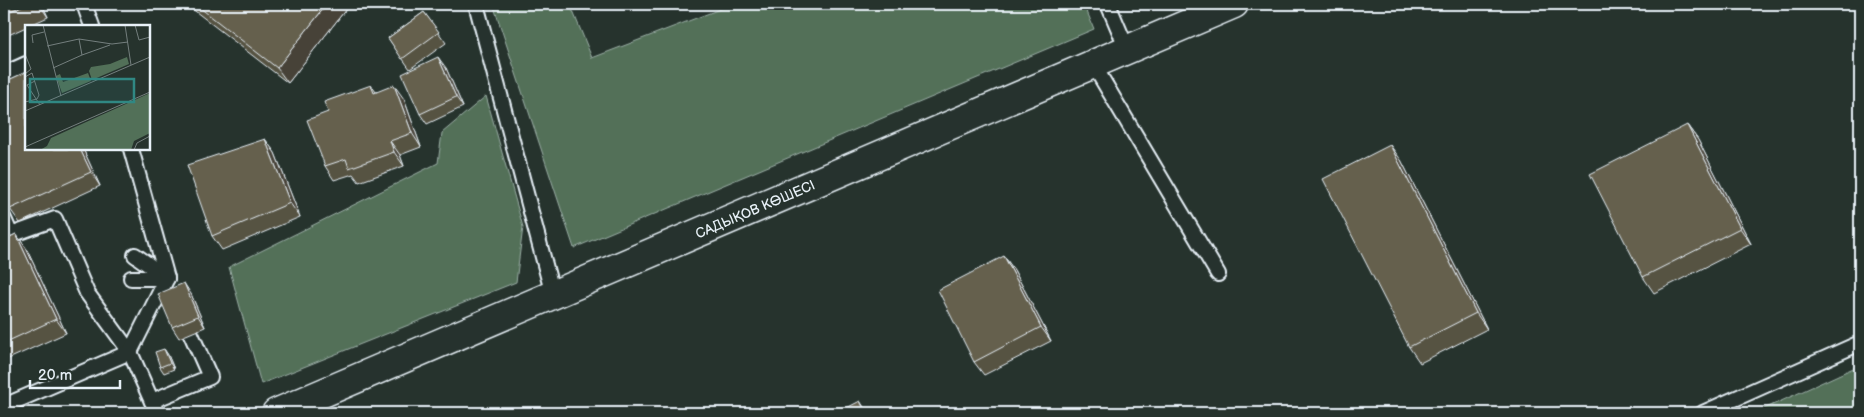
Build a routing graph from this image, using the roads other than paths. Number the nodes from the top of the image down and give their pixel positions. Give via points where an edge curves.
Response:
1 (84, 4) edge
2 (476, 4) edge
3 (1108, 4) edge
4 (1234, 4) edge
5 (92, 25) edge
6 (1127, 50) junction
7 (25, 64) edge
8 (1093, 64) junction
9 (4, 74) edge
10 (131, 150) edge
11 (4, 219) edge
12 (7, 236) edge
13 (135, 255) dead end
14 (1218, 274) dead end
15 (131, 278) dead end
16 (167, 278) junction
17 (553, 296) junction
18 (191, 334) edge
19 (1860, 343) edge
20 (130, 352) junction
21 (4, 406) edge
22 (154, 407) edge
23 (276, 413) edge
24 (1703, 413) edge

1 - 5 lane
2 - 17 lane
3 - 6 lane
4 - 6 street, САДЫҚОВ КӨШЕСІ
6 - 8 street, САДЫҚОВ КӨШЕСІ
7 - 9 lane
8 - 14 lane
8 - 17 street, САДЫҚОВ КӨШЕСІ
10 - 16 lane
11 - 12 lane
12 - 20 lane via 54,219 87,294
13 - 16 lane
15 - 16 lane
16 - 20 lane
17 - 23 street, САДЫҚОВ КӨШЕСІ
18 - 22 lane via 210,377
19 - 24 lane
20 - 21 lane
20 - 22 lane

